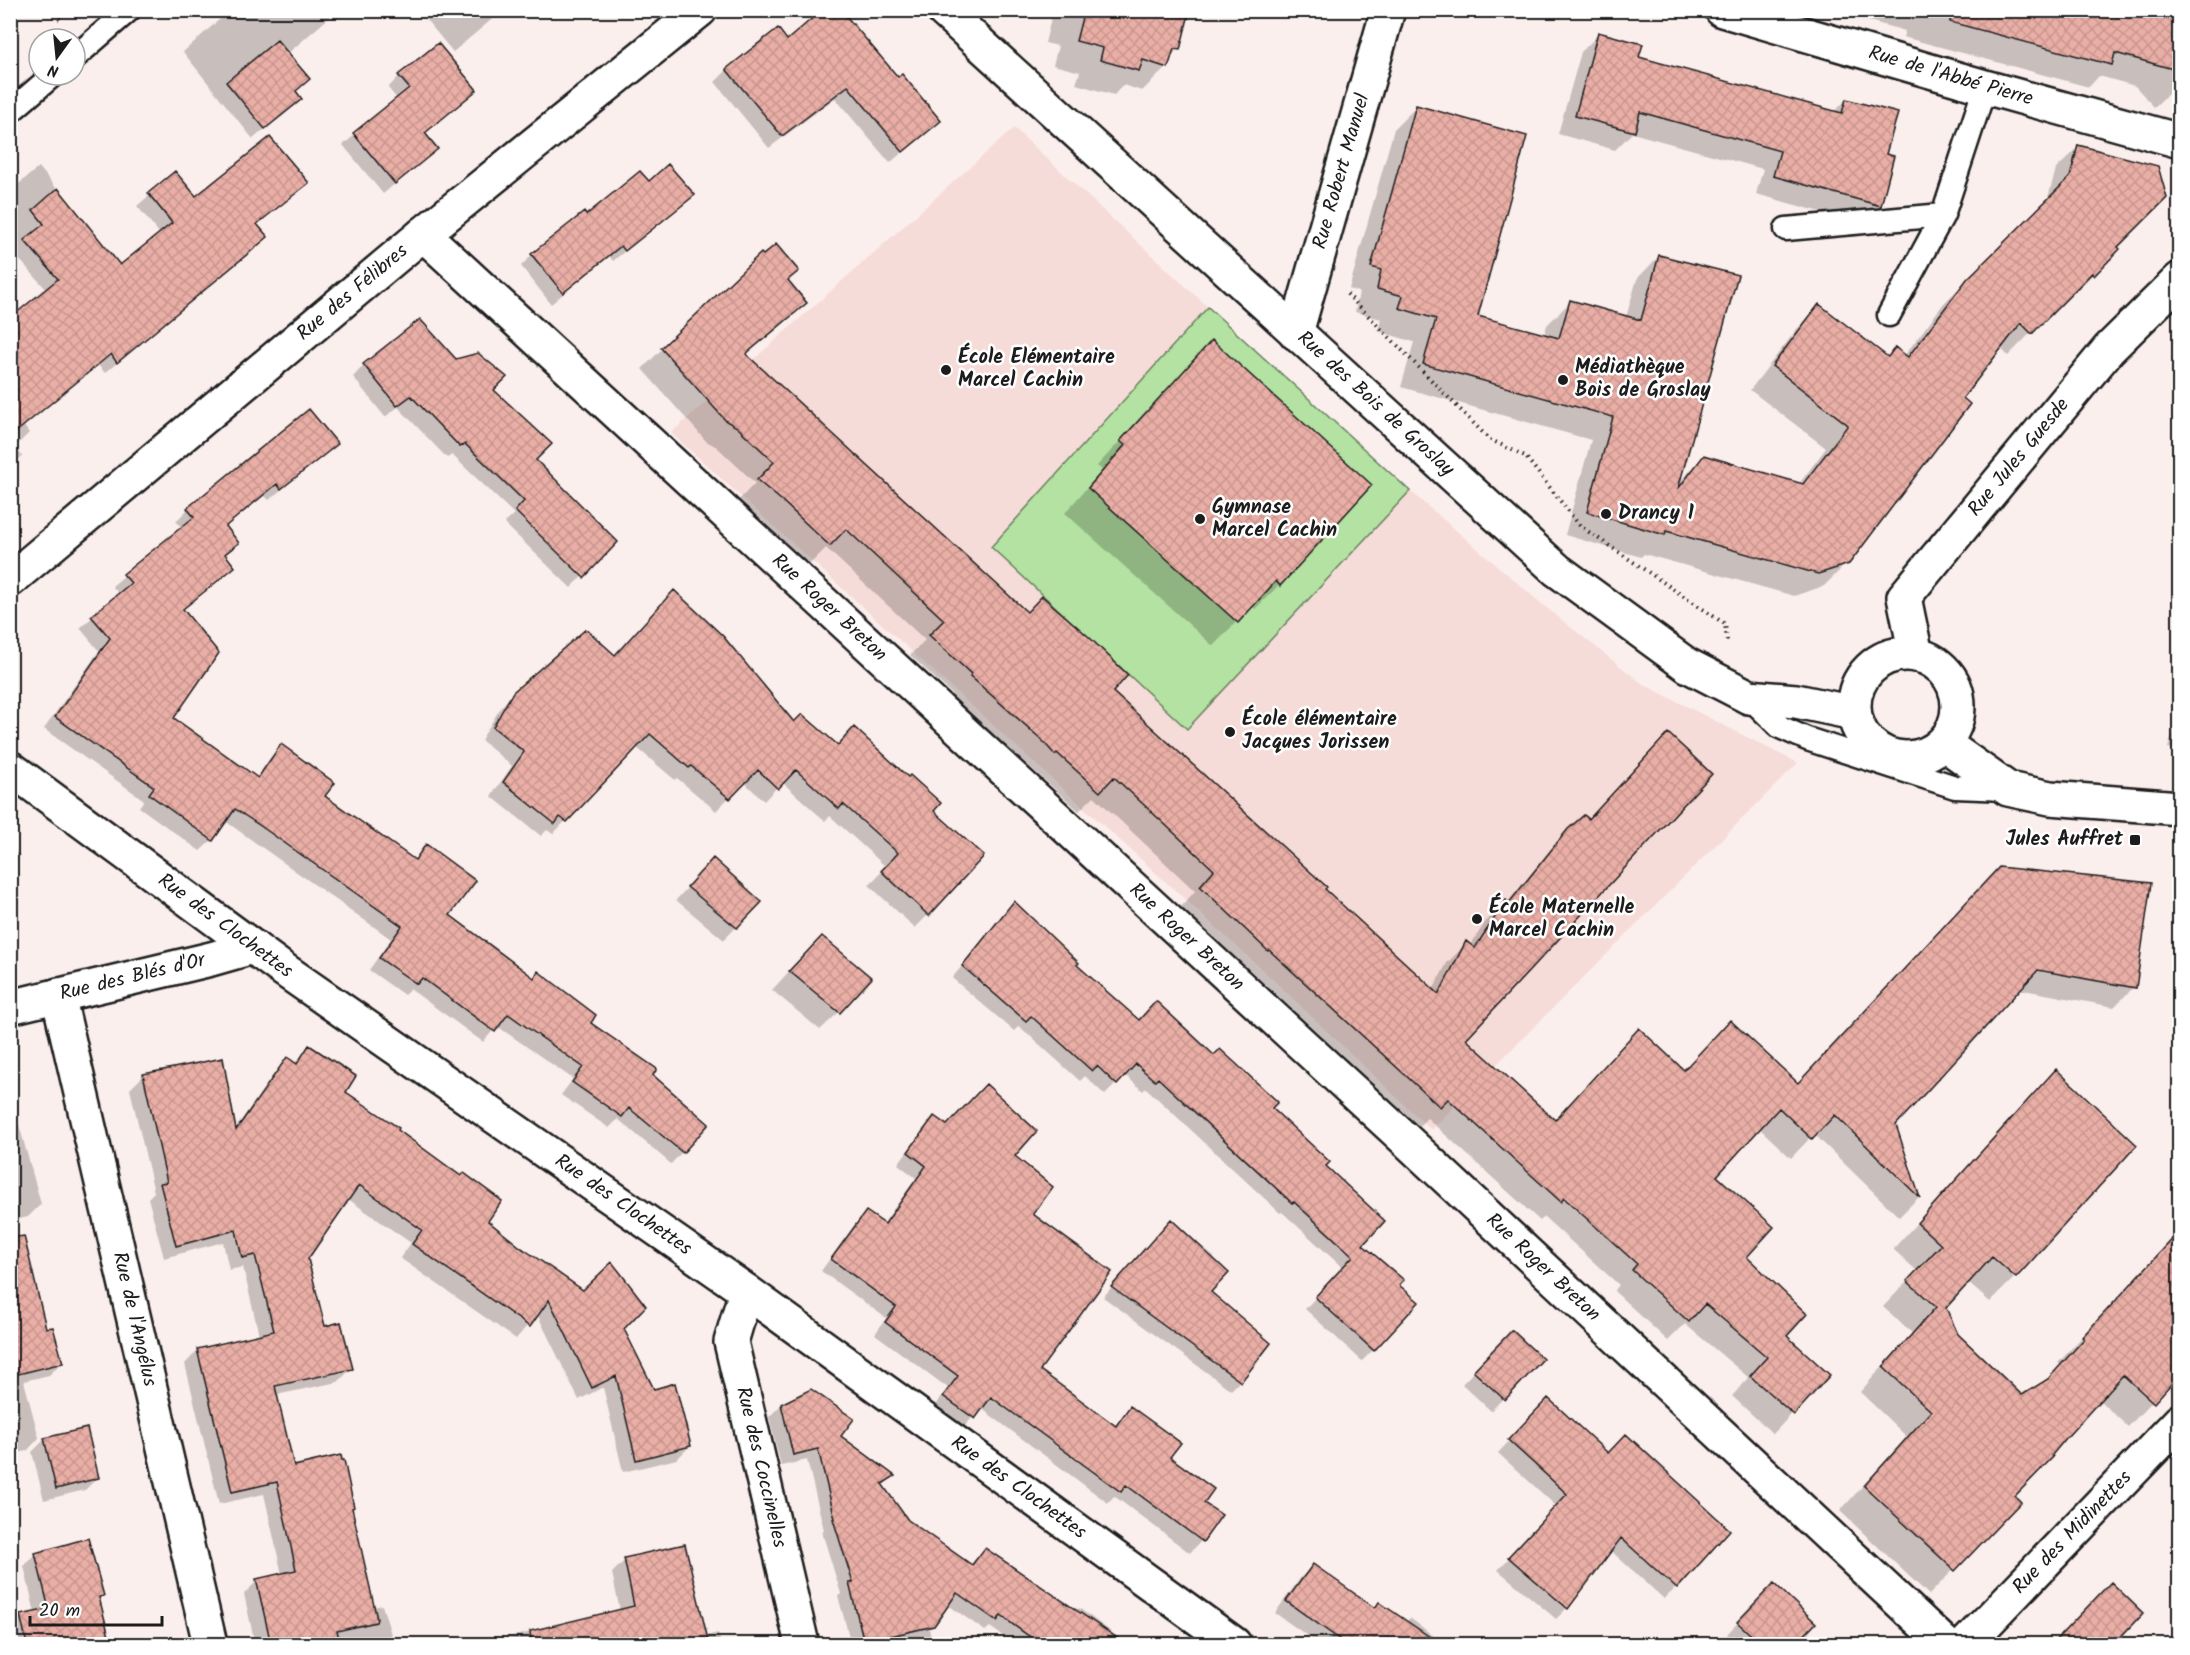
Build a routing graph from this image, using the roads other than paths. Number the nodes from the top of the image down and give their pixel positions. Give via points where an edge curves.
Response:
1 (129, 10) edge
2 (700, 10) edge
3 (944, 10) edge
4 (1388, 10) edge
5 (1722, 10) edge
6 (87, 47) edge
7 (39, 87) edge
8 (1985, 87) junction
9 (10, 112) edge
10 (2180, 141) edge
11 (1943, 215) junction
12 (1786, 229) dead end
13 (423, 234) junction
14 (2180, 279) edge
15 (1889, 315) dead end
16 (1296, 333) junction
17 (10, 580) edge
18 (1916, 655) junction
19 (1735, 690) junction
20 (1854, 713) junction
21 (1943, 743) junction
22 (10, 768) edge
23 (2008, 789) junction
24 (2180, 808) edge
25 (254, 947) junction
26 (58, 995) junction
27 (10, 1007) edge
28 (746, 1291) junction
29 (2180, 1421) edge
30 (210, 1644) edge
31 (802, 1644) edge
32 (1234, 1644) edge
33 (1945, 1644) edge
34 (1966, 1644) edge

1 - 6 lane
2 - 13 street, Rue des Félibres
3 - 16 street, Rue des Bois de Groslay
4 - 16 street, Rue Robert Manuel
5 - 8 street, Rue de l'Abbé Pierre
7 - 9 lane
8 - 10 street, Rue de l'Abbé Pierre
8 - 11 lane
11 - 12 lane
11 - 15 lane
13 - 17 street, Rue des Félibres
13 - 33 street, Rue Roger Breton via 1407,1141
14 - 18 street, Rue Jules Guesde via 2109,349 1904,597
16 - 19 street, Rue des Bois de Groslay via 1557,570 1687,665
18 - 20 street via 1900,654 1870,668 1854,696
18 - 21 street via 1944,670 1958,699 1953,730
19 - 20 street, Rue des Bois de Groslay
19 - 23 lane via 1780,727 1807,739 1954,787
20 - 21 street via 1858,728 1881,753 1914,758
21 - 23 street
22 - 25 street, Rue des Clochettes
23 - 24 street via 2050,798
25 - 26 street, Rue des Blés d'Or
25 - 28 street, Rue des Clochettes
26 - 27 street, Rue des Blés d'Or
26 - 30 street, Rue de l'Angélus
28 - 31 street, Rue des Coccinelles via 731,1342
28 - 32 street, Rue des Clochettes
29 - 34 street, Rue des Midinettes

